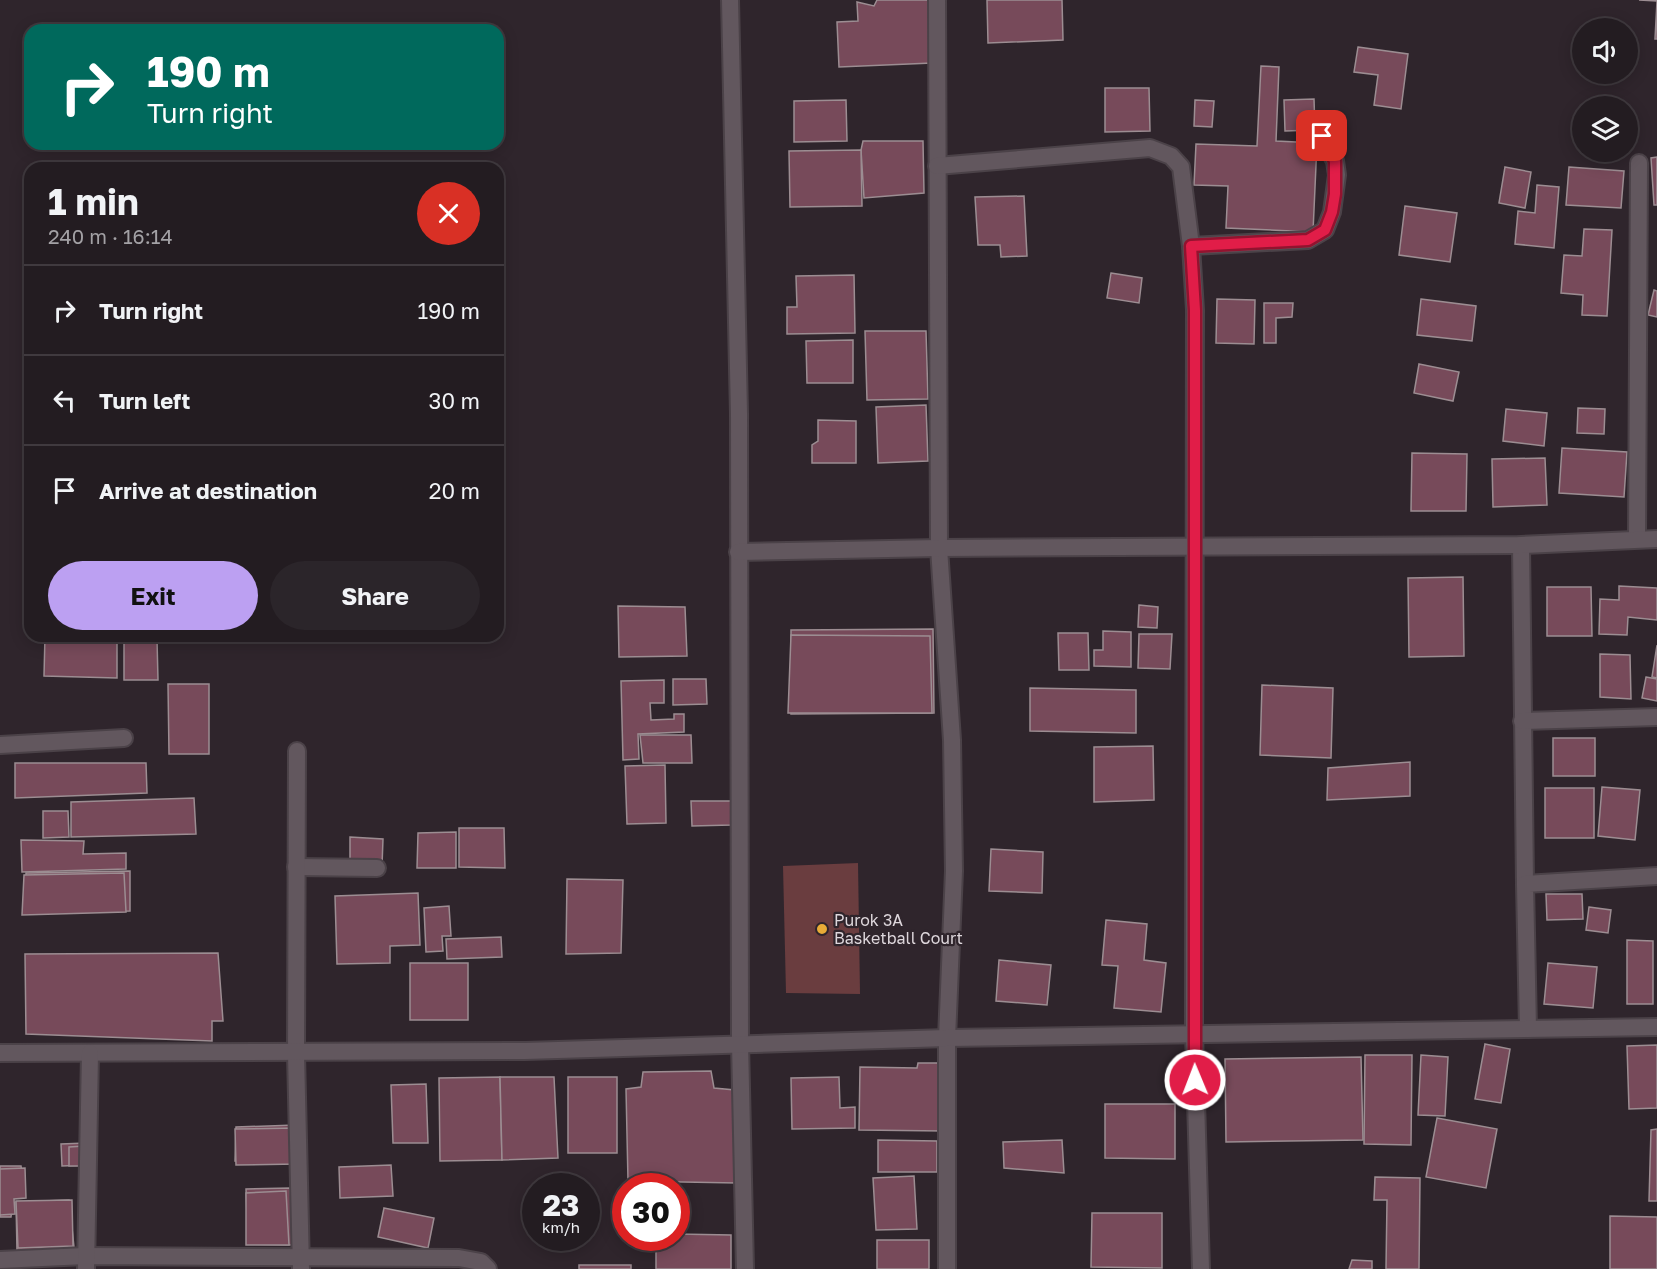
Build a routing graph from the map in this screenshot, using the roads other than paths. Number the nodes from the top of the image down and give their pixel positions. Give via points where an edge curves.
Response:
1 (730, 0) edge
2 (937, 0) edge
3 (1322, 136) dead end
4 (1639, 163) dead end
5 (938, 166) junction
6 (1191, 246) junction
7 (1637, 539) junction
8 (1657, 539) edge
9 (1521, 546) junction
10 (1194, 547) junction
11 (939, 548) junction
12 (738, 552) junction
13 (1657, 717) edge
14 (1522, 721) junction
15 (124, 738) dead end
16 (0, 745) edge
17 (297, 750) dead end
18 (296, 867) junction
19 (377, 868) dead end
20 (1657, 876) edge
21 (1525, 884) junction
22 (1657, 1027) edge
23 (1528, 1029) junction
24 (1194, 1033) junction
25 (947, 1038) junction
26 (740, 1043) junction
27 (0, 1053) edge
28 (90, 1053) junction
29 (296, 1054) junction
30 (0, 1260) edge
31 (85, 1262) edge
32 (301, 1263) edge
33 (488, 1269) edge
34 (745, 1269) edge
35 (947, 1269) edge
36 (1201, 1269) edge

1 - 12 street
2 - 5 street
3 - 6 street via 1335,161 1337,175 1332,212 1325,230 1308,240
4 - 7 street
5 - 6 street via 1150,148 1171,156 1181,167
5 - 11 street
6 - 10 street via 1195,310
7 - 8 street
7 - 9 street
9 - 10 street
9 - 14 street
10 - 11 street
10 - 24 street
11 - 12 street
11 - 25 street via 952,740 954,859
12 - 26 street
13 - 14 street
14 - 21 street
15 - 16 street
17 - 18 street
18 - 19 street
18 - 29 street
20 - 21 street
21 - 23 street
22 - 23 street
23 - 24 street
24 - 25 street
24 - 36 street
25 - 26 street
25 - 35 street
26 - 29 street
26 - 34 street
27 - 28 street
28 - 29 street
28 - 31 street
29 - 32 street
30 - 31 street
31 - 32 street
32 - 33 street via 459,1258 481,1262

